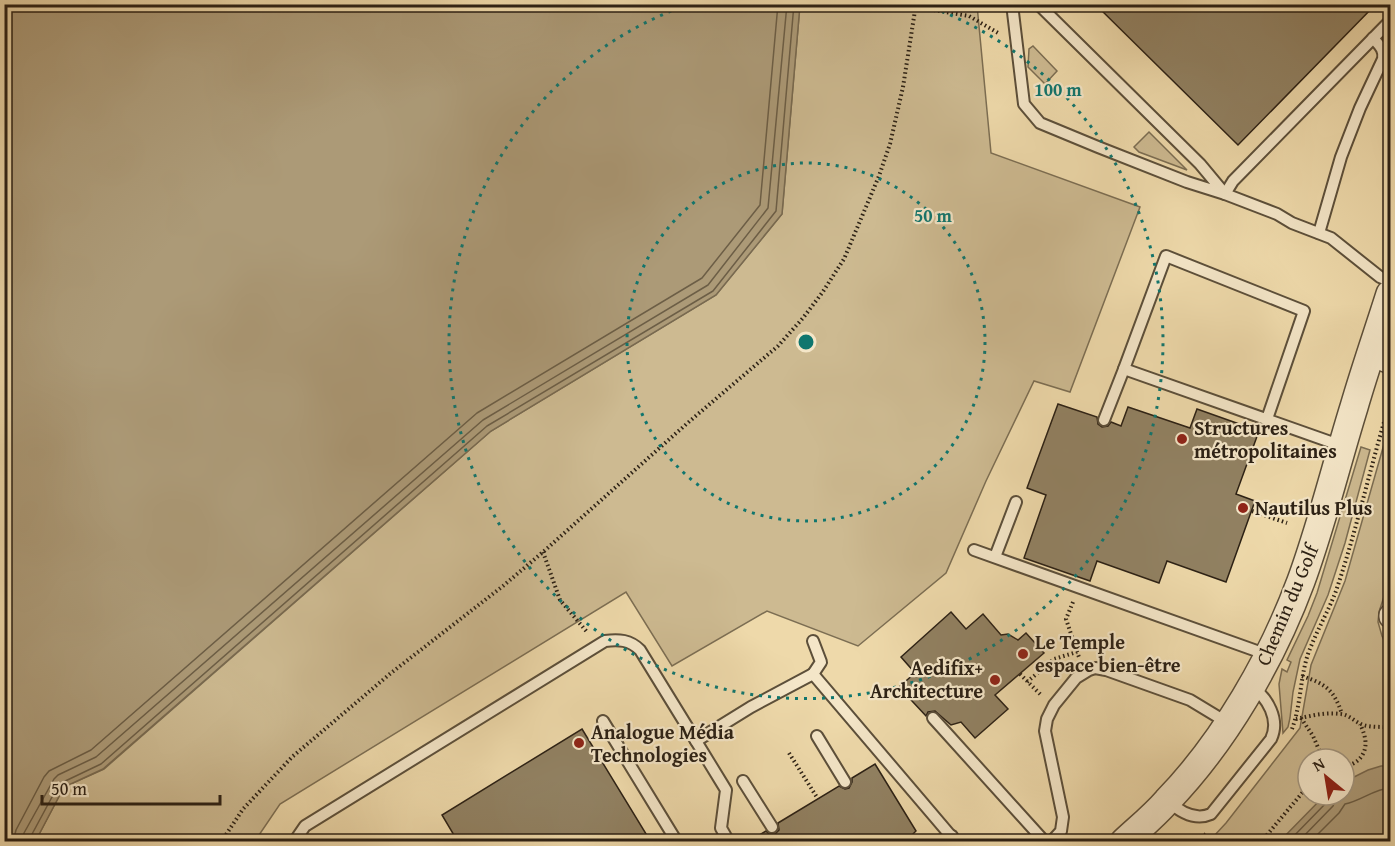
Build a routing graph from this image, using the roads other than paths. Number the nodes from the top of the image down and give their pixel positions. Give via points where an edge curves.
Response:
1 (1012, 4) edge
2 (1038, 4) edge
3 (1390, 21) edge
4 (1373, 38) junction
5 (1225, 194) junction
6 (1319, 233) junction
7 (1390, 281) edge
8 (1390, 294) edge
9 (1381, 359) edge
10 (1124, 369) junction
11 (1267, 419) junction
12 (1104, 420) dead end
13 (1342, 446) junction
14 (1016, 502) dead end
15 (974, 550) dead end
16 (995, 558) junction
17 (813, 641) dead end
18 (1269, 656) junction
19 (813, 674) junction
20 (1251, 687) junction
21 (933, 718) dead end
22 (603, 721) dead end
23 (1228, 723) junction
24 (817, 736) dead end
25 (696, 741) junction
26 (743, 781) dead end
27 (845, 782) dead end
28 (1168, 801) junction
29 (772, 827) dead end
30 (954, 839) edge
31 (294, 842) edge
32 (677, 842) edge
33 (729, 842) edge
34 (932, 842) edge
35 (1045, 842) edge
36 (1051, 842) edge
37 (1124, 842) edge

1 - 5 lane via 1023,104 1040,123
2 - 5 lane via 1200,164
3 - 4 lane
4 - 5 lane via 1233,181
4 - 6 lane via 1382,49 1383,59 1341,157
5 - 6 lane
6 - 7 lane
8 - 9 street, Chemin du Golf
9 - 13 street, Chemin du Golf
10 - 11 lane
10 - 11 lane via 1166,256 1304,311
10 - 12 lane
11 - 13 lane
13 - 18 street, Chemin du Golf via 1301,581
14 - 16 lane
15 - 16 lane
16 - 18 lane
17 - 19 lane via 821,662
18 - 20 street, Chemin du Golf
19 - 25 lane via 751,706
19 - 30 lane
20 - 23 street, Chemin du Golf
20 - 28 lane via 1270,707 1275,732 1271,739 1211,814 1188,815
21 - 35 lane
22 - 32 lane
23 - 28 street, Chemin du Golf
23 - 36 lane via 1190,700 1106,670 1095,668 1082,674 1071,683 1045,725 1063,817 1061,831
24 - 27 lane
25 - 31 lane via 640,650 618,640 605,642 305,826
25 - 33 lane via 726,790 721,828
26 - 29 lane
28 - 37 street, Chemin du Golf
30 - 34 lane

